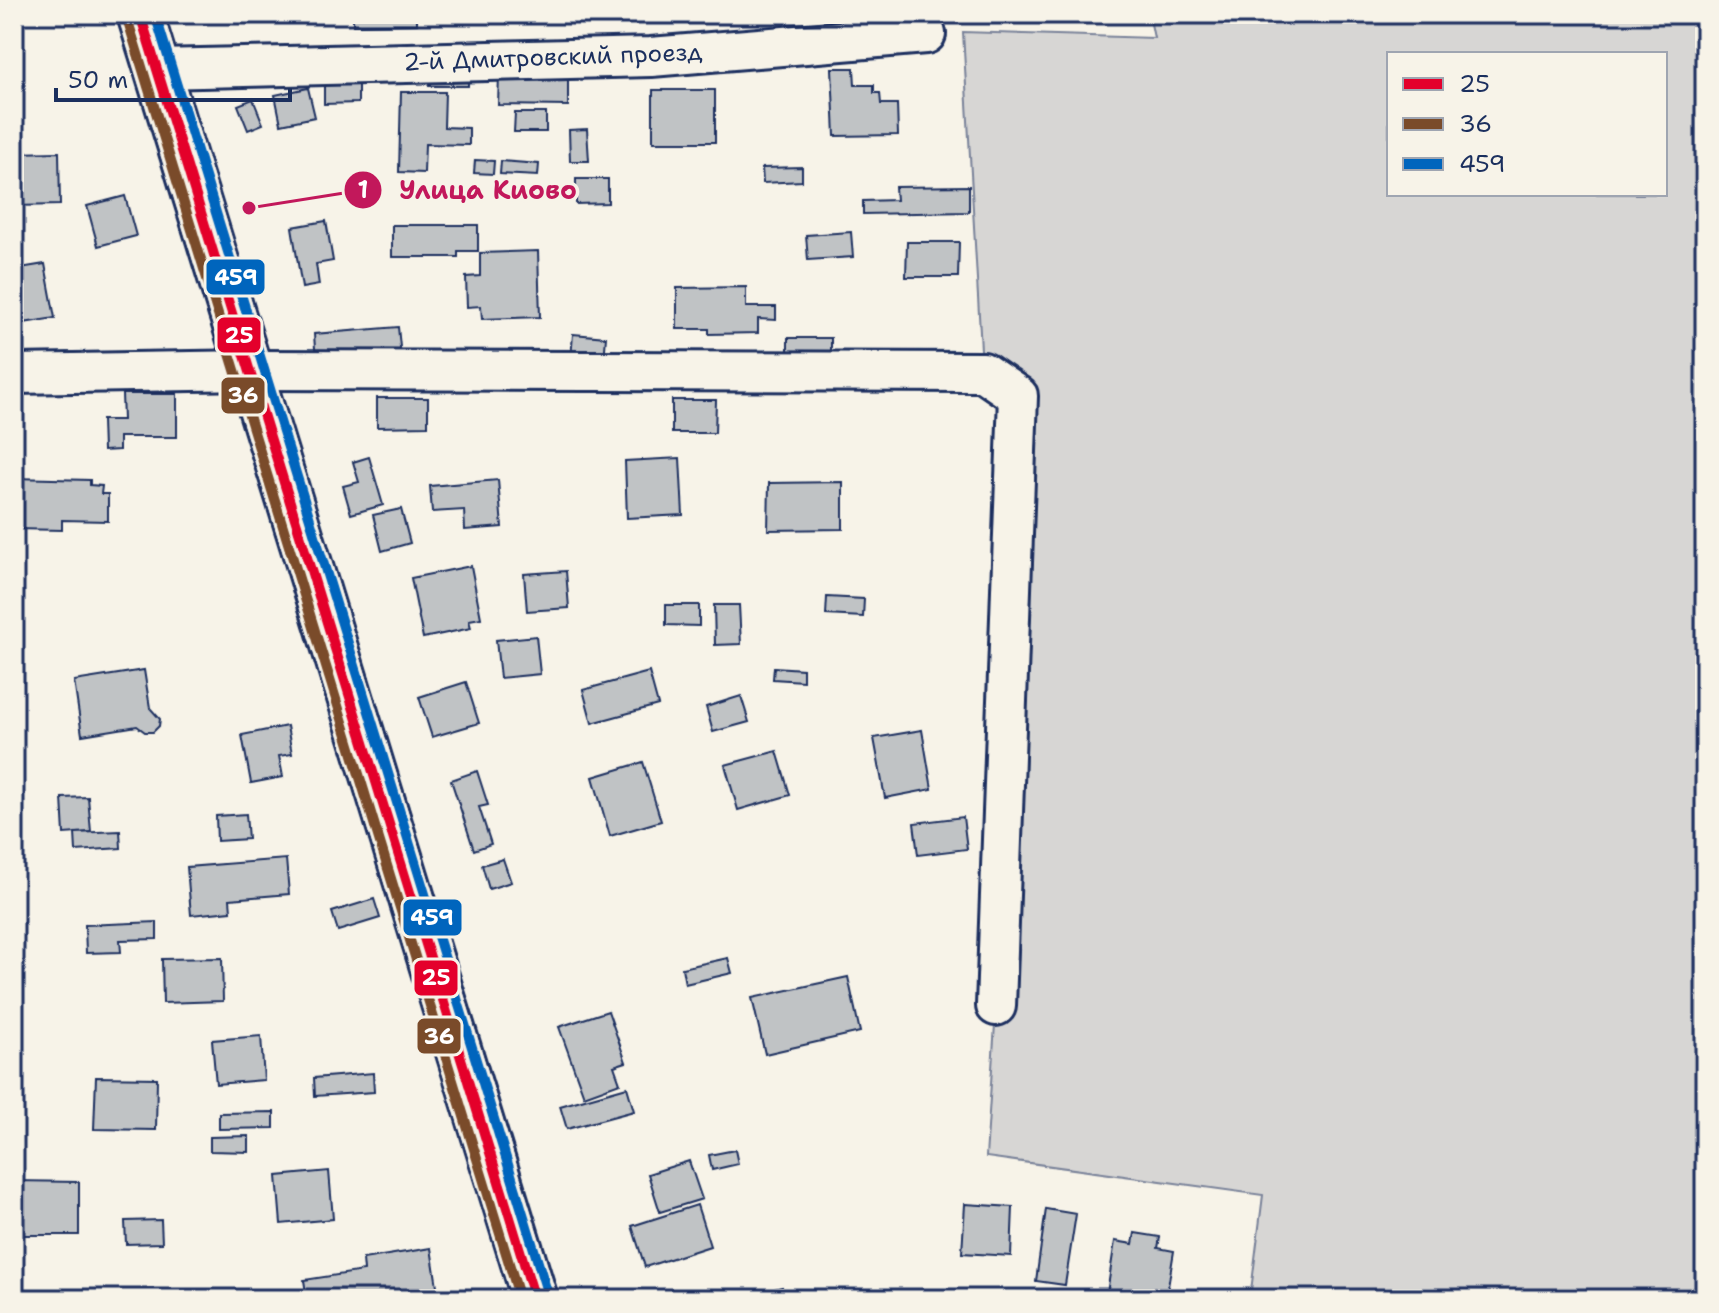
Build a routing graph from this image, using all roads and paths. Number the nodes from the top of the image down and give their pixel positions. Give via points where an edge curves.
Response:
1 (140, 14) edge
2 (920, 14) edge
3 (158, 69) junction
4 (251, 370) junction
5 (14, 374) edge
6 (996, 1006) dead end
7 (535, 1299) edge

1 - 3 main road
2 - 3 street, 2-й Дмитровский проезд via 926,34 651,57
3 - 4 main road
4 - 5 street
4 - 6 street via 983,372 1018,396
4 - 7 main road

